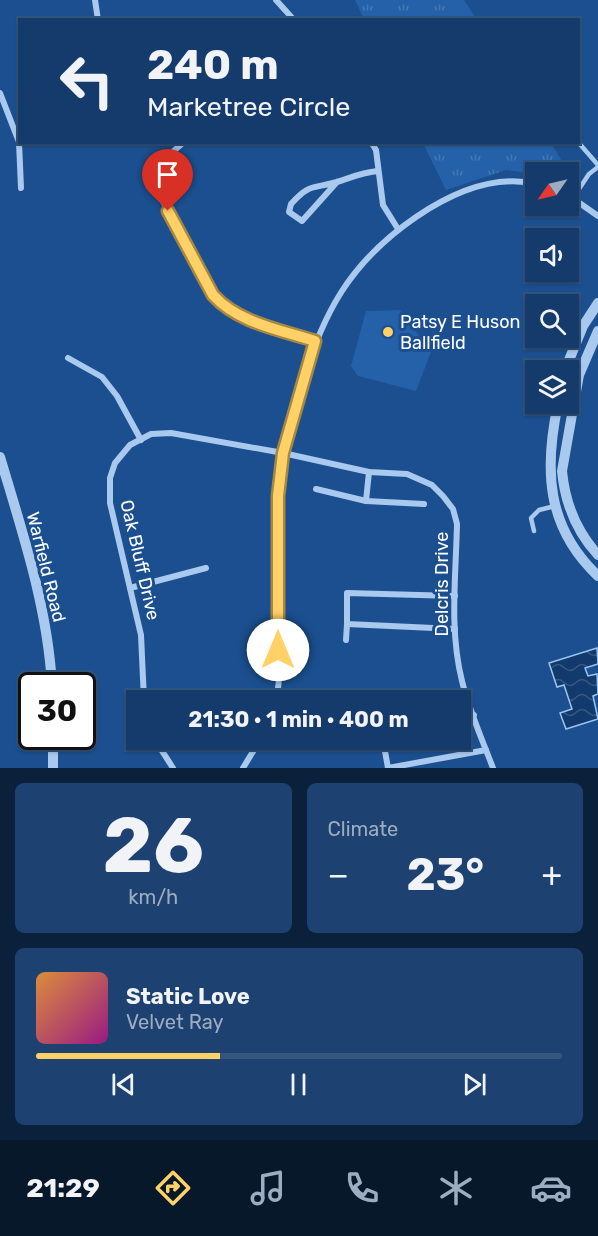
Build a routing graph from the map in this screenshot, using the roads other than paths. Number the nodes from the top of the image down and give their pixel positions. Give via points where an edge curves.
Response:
1 (94, 0) edge
2 (276, 0) edge
3 (98, 18) edge
4 (292, 18) edge
5 (0, 93) edge
6 (18, 139) edge
7 (19, 144) edge
8 (182, 144) edge
9 (372, 144) edge
10 (580, 144) edge
11 (598, 166) edge
12 (378, 171) junction
13 (337, 182) junction
14 (525, 183) edge
15 (579, 186) edge
16 (21, 188) dead end
17 (579, 202) edge
18 (598, 216) edge
19 (398, 229) junction
20 (598, 303) edge
21 (598, 331) edge
22 (315, 341) junction
23 (68, 358) dead end
24 (569, 360) edge
25 (557, 414) edge
26 (141, 440) junction
27 (283, 453) junction
28 (0, 457) edge
29 (369, 472) junction
30 (316, 489) dead end
31 (366, 501) junction
32 (424, 504) dead end
33 (555, 506) junction
34 (534, 531) dead end
35 (598, 555) edge
36 (206, 568) dead end
37 (598, 576) edge
38 (130, 588) junction
39 (455, 596) junction
40 (347, 624) junction
41 (455, 629) junction
42 (346, 640) dead end
43 (51, 672) edge
44 (144, 690) edge
45 (276, 690) edge
46 (471, 715) edge
47 (474, 715) junction
48 (54, 750) edge
49 (161, 750) edge
50 (254, 750) edge
51 (385, 750) edge
52 (486, 750) junction
53 (53, 768) edge
54 (173, 768) edge
55 (243, 768) edge
56 (388, 768) edge
57 (493, 768) edge

1 - 3 street
2 - 4 street
5 - 6 street
7 - 16 street
8 - 22 street via 162,161 157,172 157,190 213,295 234,314
9 - 12 street
10 - 11 lane
11 - 15 lane
12 - 13 street via 357,173
12 - 19 street via 383,205
13 - 13 street via 305,190 291,204 289,212 302,221
14 - 19 street via 498,182 471,189 431,207
17 - 18 street
19 - 22 street via 348,279
20 - 24 street
21 - 35 street via 579,375 562,471 575,523
22 - 27 street
23 - 26 street via 102,377
25 - 33 street via 549,471
26 - 27 street, Oak Bluff Drive via 151,434 171,433
26 - 38 street, Oak Bluff Drive via 130,445 115,463 110,478 110,503
27 - 29 street, Delcris Drive
27 - 45 street via 278,496
28 - 43 street, Warfield Road via 35,579
29 - 31 street
29 - 39 street, Delcris Drive via 419,478 432,485 453,509 457,524
30 - 31 street
31 - 32 street
33 - 34 lane via 534,513
33 - 37 street via 569,540
36 - 38 street
38 - 44 street, Oak Bluff Drive via 141,635
39 - 40 street via 347,593
39 - 41 street, Delcris Drive
40 - 41 street
40 - 42 street
41 - 47 street, Delcris Drive via 462,681
46 - 47 street
47 - 52 street, Delcris Drive
48 - 53 street
49 - 54 street
50 - 55 street
51 - 56 street
52 - 56 street
52 - 57 street, Delcris Drive

